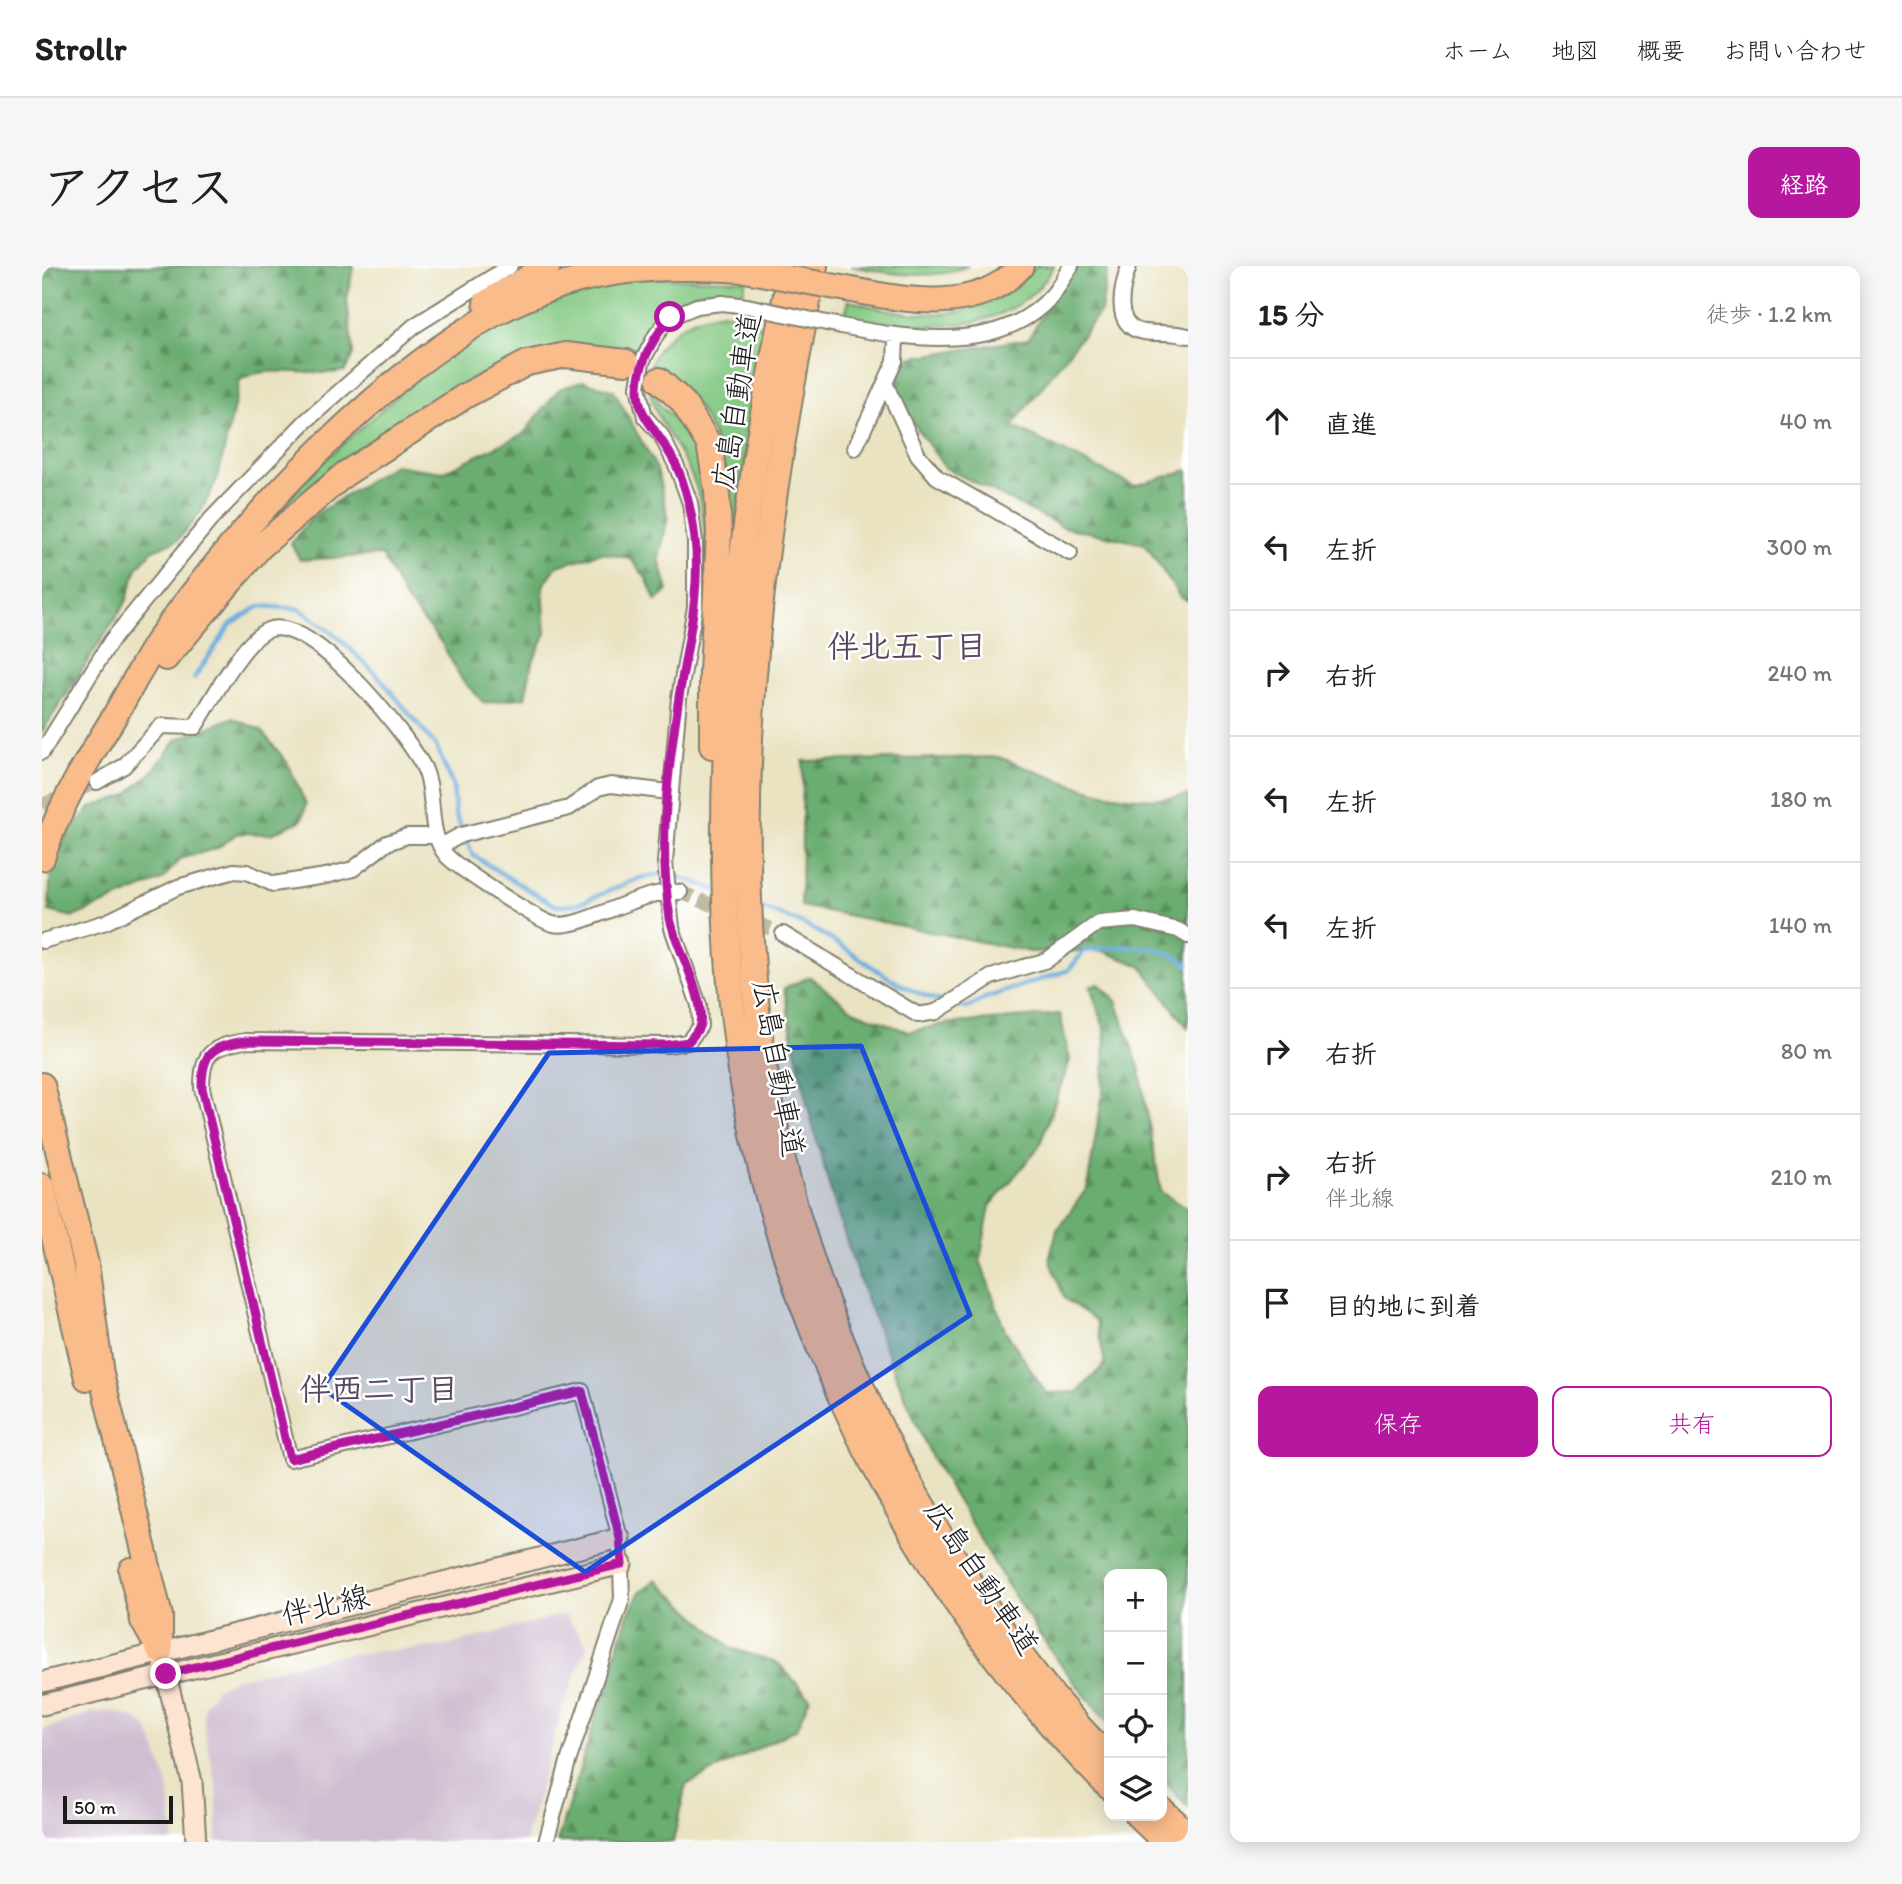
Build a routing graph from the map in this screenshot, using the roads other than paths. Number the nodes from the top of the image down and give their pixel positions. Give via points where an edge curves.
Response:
1 (510, 266) edge
2 (548, 266) edge
3 (586, 266) edge
4 (794, 266) edge
5 (815, 266) edge
6 (825, 266) edge
7 (1000, 266) edge
8 (1021, 266) edge
9 (1071, 266) edge
10 (1129, 266) edge
11 (848, 283) junction
12 (503, 292) junction
13 (896, 337) junction
14 (1188, 337) edge
15 (626, 362) dead end
16 (659, 380) dead end
17 (885, 383) junction
18 (789, 402) junction
19 (855, 448) dead end
20 (1070, 553) dead end
21 (42, 751) edge
22 (86, 782) junction
23 (668, 792) junction
24 (42, 823) edge
25 (438, 841) junction
26 (42, 858) edge
27 (673, 891) junction
28 (726, 925) junction
29 (783, 934) tunnel mouth
30 (1188, 936) edge
31 (43, 941) edge
32 (42, 1085) edge
33 (42, 1186) edge
34 (620, 1538) junction
35 (622, 1564) junction
36 (163, 1662) junction
37 (42, 1682) edge
38 (42, 1705) edge
39 (1104, 1752) edge
40 (1104, 1782) edge
41 (1167, 1815) edge
42 (1143, 1821) edge
43 (1188, 1834) edge
44 (196, 1842) edge
45 (546, 1842) edge
46 (1165, 1842) edge

1 - 21 street via 414,326 306,421 222,508 111,641
2 - 12 highway
3 - 12 highway
4 - 11 highway
4 - 28 highway, 広島自動車道 via 766,403 736,626 726,815
5 - 18 highway, 広島自動車道
6 - 18 highway
7 - 11 highway via 960,284 934,287
8 - 11 highway via 990,289 961,298 901,299
9 - 13 street via 1053,295 1021,320 981,334
10 - 14 street via 1121,290 1121,311 1127,321 1140,332
11 - 22 highway, bridge via 745,270 638,268 561,285 510,306 463,333 379,396 295,475 231,546 172,620
12 - 24 highway via 425,344 357,399 222,538 161,613 63,775
13 - 17 street via 895,362
13 - 23 street, bridge via 722,303 697,306 670,317 642,362 638,387 645,417 661,435 677,467 690,503 695,542 695,607
15 - 22 highway via 566,355 527,363 465,396 345,474 260,547 186,631
16 - 28 highway via 682,401 709,444 717,490 712,747
17 - 19 street
17 - 20 street via 918,455 937,477
18 - 39 highway, 広島自動車道 via 759,624 748,817 758,1023 797,1210 861,1386 910,1485 967,1580 1027,1661
22 - 25 street via 124,766 161,726 195,727 252,642 269,630 280,629 296,632 331,656 369,694 422,764
22 - 26 highway
23 - 25 street via 611,785 598,788 569,808
23 - 27 street
25 - 27 street via 466,872 552,925
25 - 31 street via 407,836 387,843 353,869 273,884 234,871 178,887 106,922
27 - 34 street via 672,928 699,1005 700,1026 688,1042 245,1041 221,1045 209,1054 202,1069 202,1088 290,1459 582,1391
28 - 40 highway, 広島自動車道 via 735,1024 775,1217 845,1405 888,1493 943,1584 1002,1668
29 - 30 street via 918,1015 936,1012 991,977 1047,960 1098,923 1135,920
32 - 36 highway via 86,1264 100,1374 160,1616
33 - 36 highway via 143,1621
34 - 35 street
34 - 36 street, 伴北線
35 - 36 street, 伴北線
35 - 45 street via 622,1599
36 - 37 street, 伴北線
36 - 38 street, 伴北線
36 - 44 street via 192,1782
41 - 43 highway
42 - 46 highway

